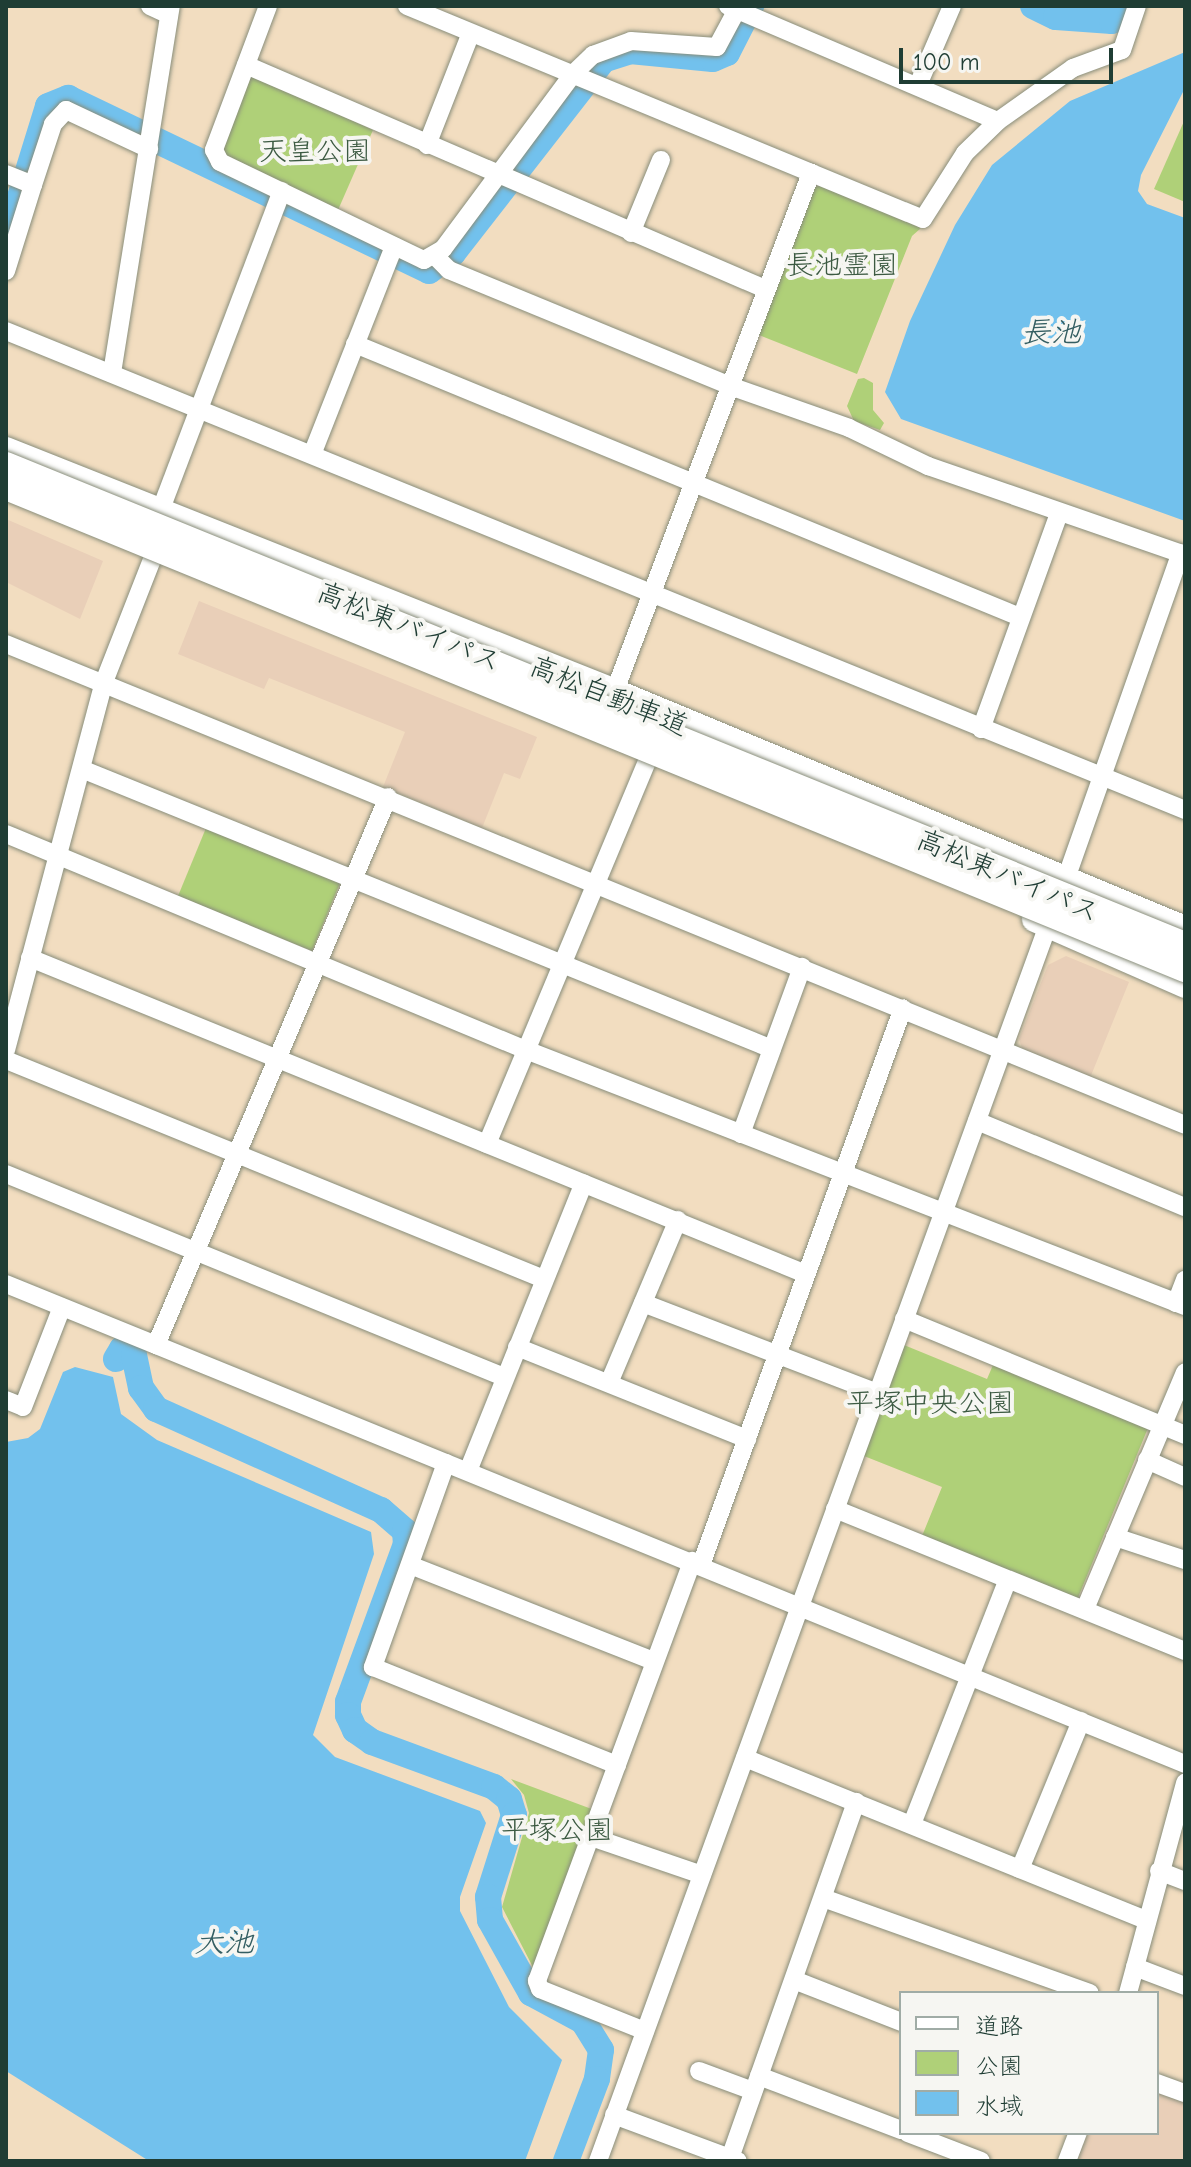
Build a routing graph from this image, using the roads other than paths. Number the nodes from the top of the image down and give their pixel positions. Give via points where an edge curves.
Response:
1 (150, 6) edge
2 (268, 6) edge
3 (407, 6) edge
4 (952, 6) edge
5 (1137, 6) edge
6 (170, 10) edge
7 (740, 10) edge
8 (471, 33) junction
9 (246, 65) junction
10 (581, 79) junction
11 (918, 85) junction
12 (998, 121) junction
13 (150, 141) junction
14 (427, 145) junction
15 (661, 160) dead end
16 (811, 173) junction
17 (507, 179) junction
18 (22, 181) edge
19 (279, 197) junction
20 (631, 233) junction
21 (392, 252) junction
22 (440, 261) junction
23 (6, 271) edge
24 (765, 289) junction
25 (6, 331) edge
26 (355, 344) junction
27 (112, 373) junction
28 (730, 386) junction
29 (200, 407) junction
30 (6, 450) edge
31 (313, 452) junction
32 (6, 465) edge
33 (693, 482) junction
34 (6, 487) edge
35 (6, 499) edge
36 (161, 509) junction
37 (1059, 514) junction
38 (1183, 554) edge
39 (153, 557) junction
40 (654, 591) junction
41 (1020, 617) junction
42 (7, 647) edge
43 (104, 682) junction
44 (615, 692) junction
45 (981, 729) junction
46 (596, 737) junction
47 (648, 759) junction
48 (84, 770) junction
49 (1101, 776) junction
50 (388, 797) junction
51 (1185, 810) edge
52 (6, 834) edge
53 (62, 856) junction
54 (1066, 878) junction
55 (355, 879) junction
56 (599, 883) junction
57 (1048, 925) junction
58 (1185, 929) edge
59 (1185, 945) edge
60 (30, 958) junction
61 (317, 961) junction
62 (564, 964) junction
63 (802, 967) junction
64 (1185, 969) edge
65 (1185, 985) edge
66 (903, 1008) junction
67 (1004, 1048) junction
68 (772, 1049) junction
69 (6, 1050) edge
70 (526, 1050) junction
71 (275, 1056) junction
72 (6, 1060) edge
73 (977, 1121) junction
74 (1185, 1125) edge
75 (741, 1134) junction
76 (487, 1144) junction
77 (236, 1151) junction
78 (6, 1174) edge
79 (842, 1176) junction
80 (584, 1183) junction
81 (1185, 1207) edge
82 (942, 1216) junction
83 (678, 1220) junction
84 (196, 1248) junction
85 (806, 1274) junction
86 (544, 1279) junction
87 (1185, 1280) edge
88 (6, 1284) edge
89 (643, 1303) junction
90 (1181, 1304) edge
91 (62, 1307) junction
92 (904, 1319) junction
93 (156, 1345) junction
94 (517, 1347) junction
95 (777, 1353) junction
96 (1185, 1372) edge
97 (504, 1377) junction
98 (609, 1383) junction
99 (877, 1393) junction
100 (6, 1400) edge
101 (1161, 1426) junction
102 (1185, 1435) edge
103 (747, 1439) junction
104 (1147, 1460) junction
105 (446, 1463) junction
106 (468, 1471) junction
107 (1185, 1477) edge
108 (835, 1509) junction
109 (1115, 1537) junction
110 (1185, 1560) edge
111 (697, 1563) junction
112 (410, 1565) junction
113 (1007, 1582) junction
114 (800, 1605) junction
115 (1085, 1609) junction
116 (1185, 1651) edge
117 (654, 1661) junction
118 (969, 1674) junction
119 (1081, 1721) junction
120 (745, 1758) junction
121 (1185, 1764) edge
122 (617, 1765) junction
123 (1185, 1783) edge
124 (856, 1802) junction
125 (912, 1824) junction
126 (591, 1837) junction
127 (1020, 1869) junction
128 (1159, 1871) junction
129 (702, 1875) junction
130 (1185, 1881) edge
131 (823, 1898) junction
132 (1145, 1920) junction
133 (1135, 1967) junction
134 (794, 1980) junction
135 (1185, 1986) edge
136 (1084, 1991) edge
137 (1129, 1991) edge
138 (899, 2021) edge
139 (645, 2031) junction
140 (699, 2071) dead end
141 (756, 2084) junction
142 (1159, 2084) edge
143 (1185, 2093) edge
144 (614, 2115) junction
145 (899, 2129) edge
146 (913, 2135) edge
147 (1077, 2135) edge
148 (734, 2160) edge
149 (598, 2161) edge
150 (981, 2161) edge
151 (1067, 2161) edge

1 - 6 street
2 - 9 street
3 - 8 street
4 - 11 street
5 - 12 street via 1122,50 1073,68
6 - 13 street
7 - 10 street via 717,47 616,43
7 - 11 street
8 - 10 street
8 - 14 street
9 - 14 street
9 - 19 street via 214,150 220,162
10 - 16 street
10 - 17 street
11 - 12 street
12 - 16 street via 965,153 923,219
13 - 18 street via 66,110
13 - 27 street
14 - 17 street
15 - 20 street
16 - 24 street
17 - 20 street
17 - 22 street
18 - 23 street
19 - 21 street
19 - 29 street
20 - 24 street
21 - 22 street
21 - 26 street
22 - 28 street
24 - 28 street
25 - 27 street
26 - 31 street
26 - 33 street
27 - 29 street
28 - 33 street
28 - 37 street via 849,428 928,466
29 - 31 street
29 - 36 street
30 - 36 highway, 高松東バイパス
31 - 40 street
32 - 59 highway, 高松自動車道, bridge
33 - 40 street
33 - 41 street
34 - 64 highway, 高松自動車道, bridge
35 - 39 highway, 高松東バイパス
36 - 44 highway, 高松東バイパス
37 - 38 street
37 - 41 street
38 - 49 street
39 - 43 street
39 - 46 highway, 高松東バイパス
40 - 44 street
40 - 45 street
41 - 45 street
42 - 43 street
43 - 48 street
43 - 50 street
44 - 46 street
44 - 54 highway, 高松東バイパス
45 - 49 street
46 - 47 highway, 高松東バイパス
47 - 56 street
47 - 57 highway, 高松東バイパス
48 - 53 street
48 - 55 street
49 - 51 street
49 - 54 street
50 - 55 street
50 - 56 street
52 - 53 street
53 - 60 street
53 - 61 street
54 - 57 street
54 - 58 highway, 高松東バイパス
55 - 61 street
55 - 62 street
56 - 62 street
56 - 63 street
57 - 65 highway, 高松東バイパス
57 - 67 street
60 - 69 street
60 - 71 street
61 - 70 street
61 - 71 street
62 - 68 street
62 - 70 street
63 - 66 street
63 - 68 street
66 - 67 street
66 - 79 street
67 - 73 street
67 - 74 street
68 - 75 street
70 - 75 street
70 - 76 street
71 - 76 street
71 - 77 street
72 - 77 street
73 - 81 street
73 - 82 street
75 - 79 street
76 - 80 street
77 - 84 street
77 - 86 street
78 - 84 street
79 - 82 street
79 - 85 street
80 - 83 street
80 - 86 street
82 - 90 street
82 - 92 street
83 - 85 street
83 - 89 street
84 - 93 street
84 - 97 street
85 - 95 street
86 - 94 street
87 - 90 street
88 - 91 street
89 - 95 street
89 - 98 street
91 - 93 street
91 - 100 street via 23,1407
92 - 99 street
92 - 101 street
93 - 105 street
94 - 97 street
94 - 98 street
95 - 99 street
95 - 103 street
96 - 101 street
97 - 106 street
98 - 103 street
99 - 108 street
101 - 102 street
101 - 104 street
103 - 111 street
104 - 107 street
104 - 109 street
105 - 106 street
105 - 112 street
106 - 111 street
108 - 113 street
108 - 114 street
109 - 110 street
109 - 115 street
111 - 114 street
111 - 117 street
112 - 117 street
112 - 122 street via 373,1667
113 - 115 street
113 - 118 street
114 - 118 street
114 - 120 street
115 - 116 street
117 - 122 street
118 - 119 street
118 - 125 street
119 - 121 street
119 - 127 street
120 - 124 street
120 - 129 street
122 - 126 street
123 - 128 street
124 - 125 street
124 - 131 street
125 - 127 street
126 - 129 street
126 - 139 street via 537,1981 540,1989
127 - 132 street
128 - 130 street
128 - 132 street
129 - 139 street
131 - 134 street
131 - 136 street
132 - 133 street
133 - 135 street
133 - 137 street
134 - 138 street
134 - 141 street
139 - 144 street
140 - 141 street
141 - 145 street
141 - 148 street
142 - 143 street
144 - 148 street
144 - 149 street
146 - 150 street
147 - 151 street

